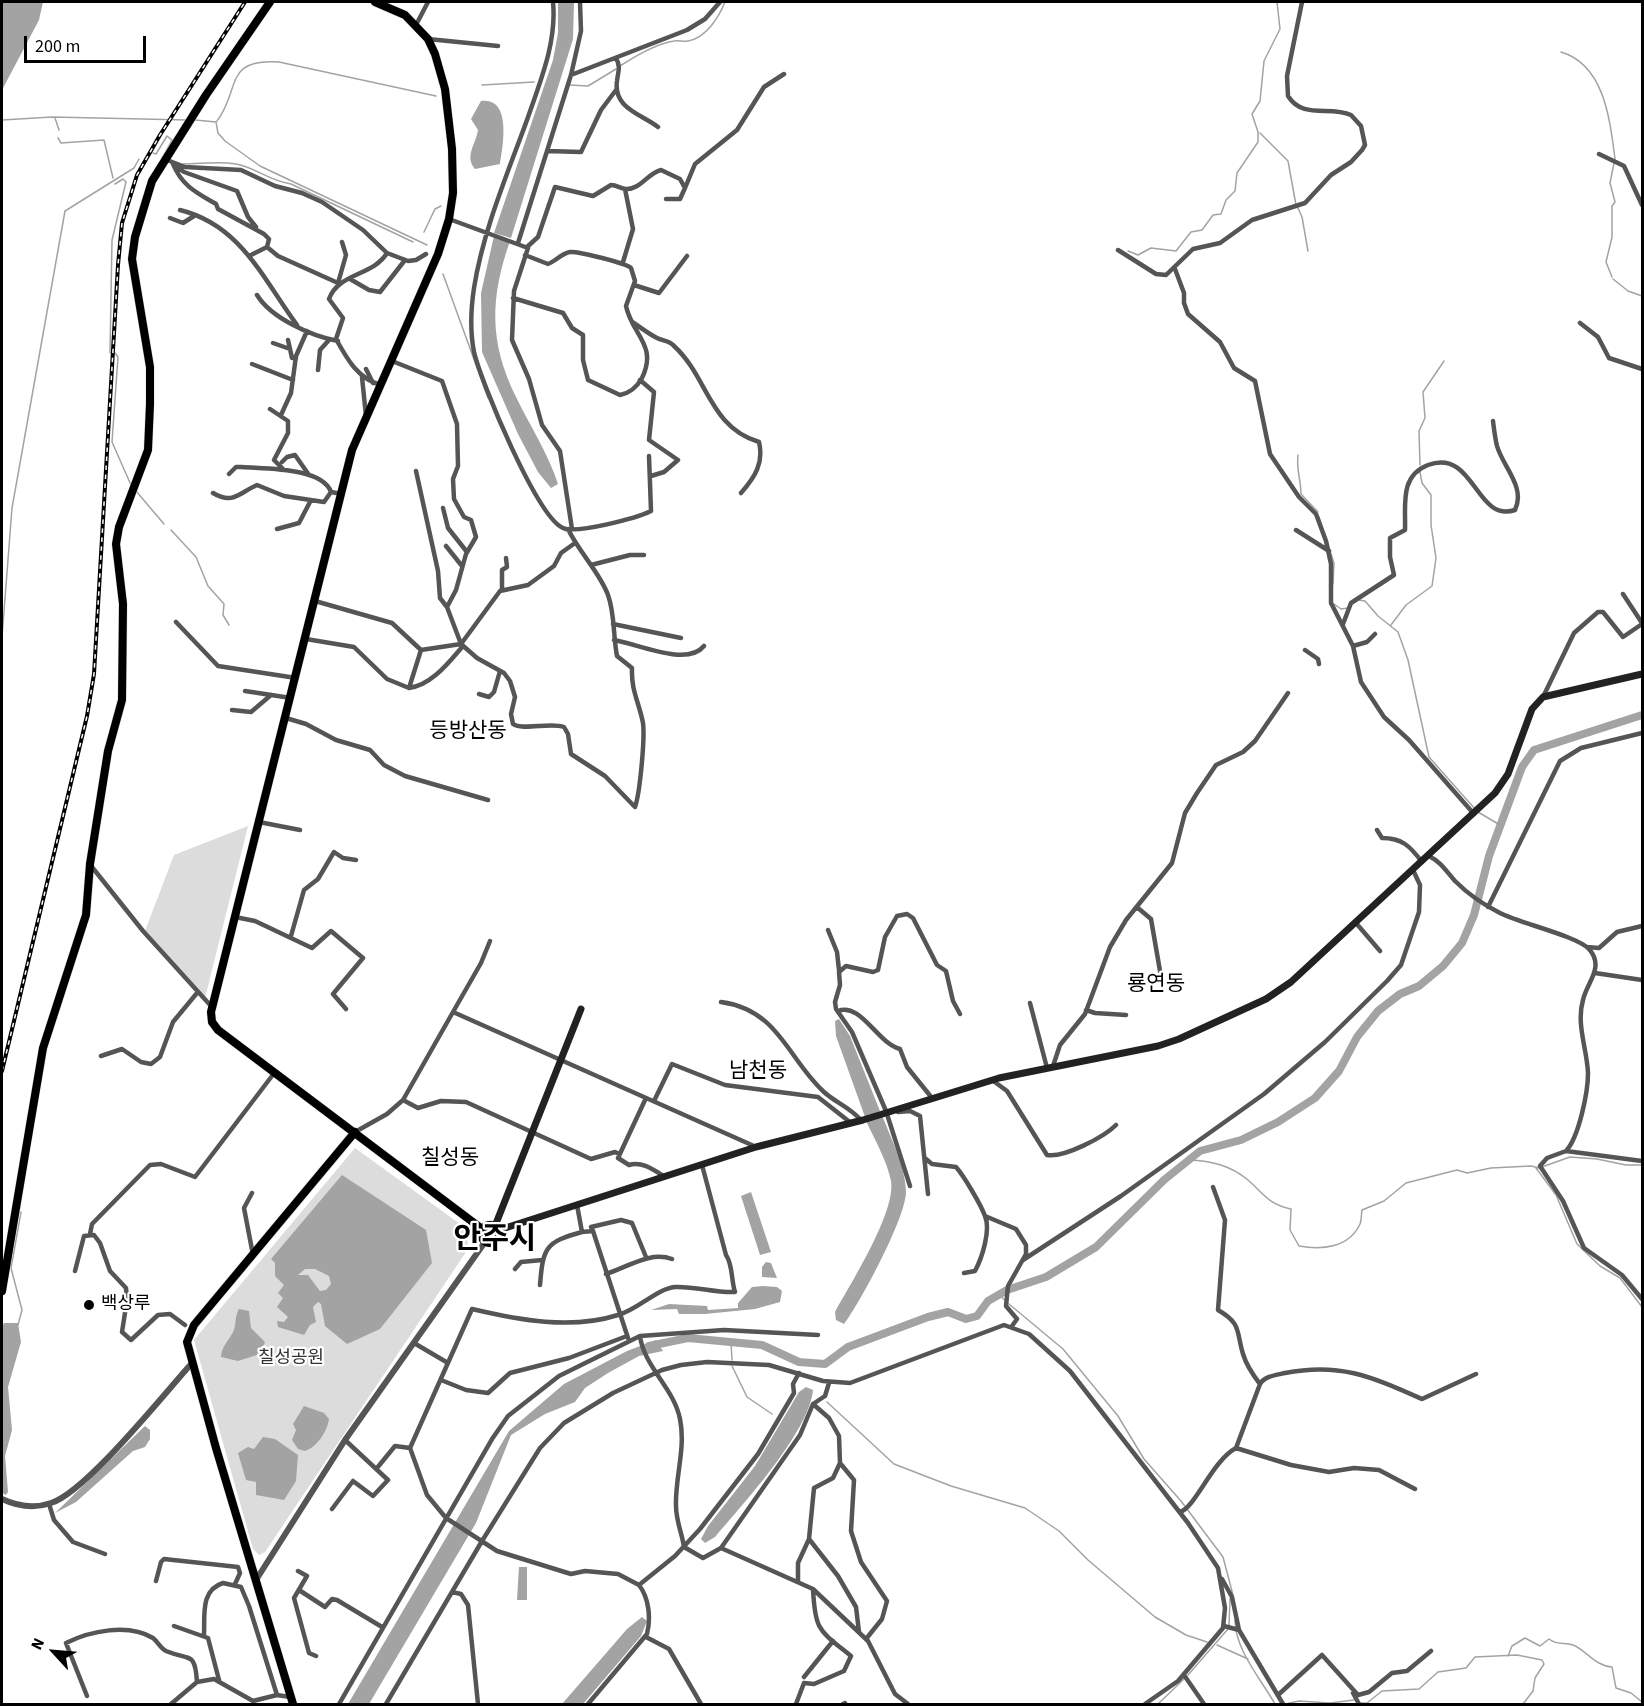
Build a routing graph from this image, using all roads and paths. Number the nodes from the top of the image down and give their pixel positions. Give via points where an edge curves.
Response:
1 (270, 2) edge
2 (375, 2) edge
3 (428, 2) edge
4 (553, 2) edge
5 (581, 2) edge
6 (720, 2) edge
7 (1302, 2) edge
8 (416, 25) junction
9 (428, 39) junction
10 (498, 46) dead end
11 (616, 58) junction
12 (784, 74) dead end
13 (572, 75) junction
14 (616, 90) junction
15 (658, 127) dead end
16 (548, 151) junction
17 (1599, 154) dead end
18 (170, 162) junction
19 (685, 188) junction
20 (625, 189) junction
21 (666, 199) dead end
22 (1642, 205) edge
23 (180, 210) dead end
24 (194, 216) junction
25 (170, 218) dead end
26 (449, 219) junction
27 (259, 231) junction
28 (489, 233) junction
29 (342, 242) dead end
30 (518, 243) junction
31 (267, 247) junction
32 (527, 247) junction
33 (1118, 250) dead end
34 (387, 253) junction
35 (426, 254) dead end
36 (250, 255) junction
37 (525, 255) junction
38 (687, 256) dead end
39 (405, 260) junction
40 (623, 262) junction
41 (1175, 269) junction
42 (350, 279) junction
43 (338, 283) junction
44 (634, 285) junction
45 (256, 295) dead end
46 (513, 298) junction
47 (631, 322) junction
48 (1580, 323) dead end
49 (297, 325) junction
50 (307, 331) junction
51 (288, 340) dead end
52 (329, 340) junction
53 (338, 341) junction
54 (273, 344) dead end
55 (290, 349) junction
56 (296, 358) junction
57 (392, 361) junction
58 (252, 364) dead end
59 (366, 369) dead end
60 (1642, 369) edge
61 (318, 370) dead end
62 (362, 377) junction
63 (293, 380) junction
64 (640, 380) junction
65 (377, 384) junction
66 (270, 409) dead end
67 (280, 415) junction
68 (366, 417) junction
69 (1493, 422) dead end
70 (649, 456) dead end
71 (282, 462) dead end
72 (283, 469) junction
73 (416, 471) dead end
74 (229, 474) dead end
75 (309, 475) junction
76 (651, 476) junction
77 (331, 492) junction
78 (213, 493) dead end
79 (741, 493) dead end
80 (342, 494) junction
81 (310, 500) junction
82 (443, 508) dead end
83 (277, 529) dead end
84 (570, 529) junction
85 (1296, 530) dead end
86 (575, 543) junction
87 (446, 546) dead end
88 (1329, 551) junction
89 (467, 552) junction
90 (644, 555) dead end
91 (506, 558) dead end
92 (591, 565) junction
93 (462, 566) junction
94 (502, 590) junction
95 (1623, 594) dead end
96 (315, 601) junction
97 (447, 607) junction
98 (176, 621) dead end
99 (1642, 623) edge
100 (613, 624) junction
101 (1343, 624) junction
102 (1375, 634) dead end
103 (681, 638) dead end
104 (306, 639) junction
105 (614, 640) junction
106 (462, 645) junction
107 (704, 646) dead end
108 (1353, 646) junction
109 (421, 650) junction
110 (1305, 650) dead end
111 (1319, 664) dead end
112 (500, 671) junction
113 (1642, 674) edge
114 (296, 678) junction
115 (409, 688) junction
116 (245, 691) dead end
117 (1288, 693) dead end
118 (479, 694) dead end
119 (271, 695) junction
120 (1543, 697) junction
121 (291, 698) junction
122 (232, 710) dead end
123 (286, 718) junction
124 (1642, 733) edge
125 (488, 800) dead end
126 (1476, 812) junction
127 (259, 822) junction
128 (300, 830) dead end
129 (1377, 830) dead end
130 (1429, 856) junction
131 (356, 860) dead end
132 (1422, 862) junction
133 (90, 864) junction
134 (1413, 870) junction
135 (1487, 906) junction
136 (1138, 908) junction
137 (236, 917) junction
138 (1356, 923) junction
139 (1642, 926) edge
140 (828, 930) dead end
141 (291, 936) junction
142 (490, 940) dead end
143 (1587, 947) junction
144 (1380, 951) dead end
145 (1160, 971) dead end
146 (839, 972) junction
147 (1595, 973) junction
148 (1642, 980) edge
149 (197, 993) junction
150 (722, 1002) dead end
151 (1030, 1003) dead end
152 (211, 1006) junction
153 (346, 1009) dead end
154 (582, 1009) dead end
155 (1086, 1010) junction
156 (838, 1011) junction
157 (453, 1012) junction
158 (960, 1014) dead end
159 (1126, 1015) dead end
160 (101, 1056) dead end
161 (561, 1060) junction
162 (1050, 1067) junction
163 (275, 1072) junction
164 (992, 1080) junction
165 (824, 1092) junction
166 (646, 1098) junction
167 (818, 1098) junction
168 (932, 1098) junction
169 (403, 1100) junction
170 (654, 1101) junction
171 (886, 1112) junction
172 (862, 1120) junction
173 (850, 1123) junction
174 (1116, 1125) dead end
175 (355, 1132) junction
176 (534, 1133) junction
177 (756, 1147) junction
178 (1566, 1151) junction
179 (620, 1154) junction
180 (926, 1159) junction
181 (1642, 1161) edge
182 (702, 1165) junction
183 (665, 1177) junction
184 (910, 1186) dead end
185 (1213, 1187) dead end
186 (252, 1193) dead end
187 (928, 1194) dead end
188 (577, 1205) junction
189 (985, 1216) junction
190 (497, 1228) junction
191 (482, 1229) junction
192 (582, 1232) junction
193 (593, 1232) junction
194 (90, 1234) junction
195 (485, 1242) junction
196 (253, 1255) junction
197 (646, 1257) junction
198 (672, 1259) dead end
199 (542, 1260) junction
200 (1023, 1260) junction
201 (515, 1269) dead end
202 (75, 1270) dead end
203 (964, 1272) dead end
204 (606, 1274) junction
205 (540, 1285) dead end
206 (2, 1291) edge
207 (1642, 1299) edge
208 (619, 1315) junction
209 (185, 1324) dead end
210 (1012, 1326) junction
211 (818, 1335) dead end
212 (640, 1337) junction
213 (628, 1338) junction
214 (414, 1342) junction
215 (192, 1363) junction
216 (448, 1363) junction
217 (654, 1372) junction
218 (799, 1373) junction
219 (1476, 1374) dead end
220 (441, 1380) junction
221 (829, 1383) junction
222 (1260, 1384) junction
223 (813, 1404) junction
224 (345, 1440) junction
225 (410, 1448) junction
226 (1236, 1448) junction
227 (840, 1463) junction
228 (377, 1468) junction
229 (1415, 1489) dead end
230 (2, 1499) edge
231 (49, 1504) junction
232 (332, 1509) dead end
233 (1180, 1512) junction
234 (447, 1519) junction
235 (480, 1539) junction
236 (809, 1539) junction
237 (684, 1547) junction
238 (721, 1548) junction
239 (105, 1554) dead end
240 (298, 1571) dead end
241 (1220, 1575) junction
242 (256, 1580) junction
243 (156, 1581) dead end
244 (798, 1582) junction
245 (235, 1584) junction
246 (639, 1585) junction
247 (813, 1588) junction
248 (299, 1590) junction
249 (452, 1592) junction
250 (174, 1626) dead end
251 (1224, 1626) junction
252 (382, 1627) junction
253 (1239, 1630) junction
254 (859, 1632) junction
255 (204, 1635) junction
256 (646, 1637) junction
257 (866, 1639) junction
258 (833, 1641) junction
259 (1431, 1651) dead end
260 (315, 1656) dead end
261 (804, 1669) dead end
262 (1184, 1675) junction
263 (219, 1680) junction
264 (804, 1680) junction
265 (197, 1682) junction
266 (1353, 1693) junction
267 (277, 1695) junction
268 (1278, 1695) junction
269 (87, 1696) dead end
270 (292, 1701) edge
271 (171, 1704) edge
272 (339, 1704) edge
273 (386, 1704) edge
274 (478, 1704) edge
275 (588, 1704) edge
276 (701, 1704) edge
277 (796, 1704) edge
278 (908, 1704) edge
279 (1145, 1704) edge
280 (1204, 1704) edge
281 (1283, 1704) edge
282 (1359, 1704) edge

1 - 18 main road via 191,120
2 - 8 main road via 400,11
3 - 8 street
4 - 28 street via 552,34 542,76
5 - 13 street via 581,31
6 - 11 street via 705,19 687,30
7 - 41 street via 1287,76 1287,96 1306,110 1352,116 1361,126 1365,146 1305,203 1252,220 1220,243 1193,249
8 - 9 main road
9 - 10 street
9 - 26 main road via 441,70 447,105 454,169
11 - 13 street
11 - 14 street via 620,71
12 - 19 street via 764,87 737,130 694,164
13 - 16 street
14 - 15 street via 622,105
14 - 16 street via 601,110 581,152
16 - 30 street
17 - 22 street via 1624,166
18 - 27 street via 198,196
18 - 27 street via 184,172 237,191
18 - 34 street via 241,170 302,193 363,230
18 - 133 main road via 147,192 132,252 150,367 148,442 117,534 123,604 123,691 108,752
19 - 20 street via 680,179 661,170
19 - 21 street via 680,199
20 - 32 street via 611,185 590,196 554,188 538,237
20 - 40 street via 633,229
23 - 24 street
24 - 25 street via 183,223
24 - 36 street via 210,221
26 - 28 street
26 - 57 main road
27 - 31 street via 269,239
28 - 30 street
28 - 84 street via 474,290 474,350 525,474 550,516 558,525
29 - 43 street via 346,255
30 - 32 street
31 - 36 street
31 - 43 street via 278,256
32 - 37 street
33 - 41 street via 1161,276
34 - 39 street
34 - 42 street via 379,264
35 - 39 street via 416,260
36 - 49 street
37 - 40 street via 549,264 568,252
37 - 46 street
38 - 44 street via 659,293
39 - 42 street via 380,292
40 - 44 street via 631,268
41 - 88 street via 1188,314 1220,342 1234,368 1255,381 1270,454 1299,497 1316,514
42 - 43 street
43 - 53 street via 329,299 343,318
44 - 47 street via 626,301
45 - 49 street via 276,314
46 - 64 street via 563,313 572,328 583,334 588,380 620,394 633,390
46 - 84 street via 513,346 529,379 542,425 560,451
47 - 64 street via 648,352
47 - 79 street via 672,343 693,366 720,417 759,442 762,455 754,478
48 - 60 street via 1598,337 1609,358
49 - 50 street
50 - 52 street
50 - 56 street
51 - 55 street
52 - 53 street
52 - 61 street via 320,350
53 - 62 street
54 - 55 street
55 - 56 street via 292,358
56 - 63 street
57 - 65 main road
57 - 89 street via 443,383 457,424 454,500 476,532
58 - 63 street
59 - 65 street
62 - 65 street
62 - 68 street
63 - 67 street
64 - 76 street via 654,392 649,440 678,460 664,472
65 - 68 main road
66 - 67 street
67 - 72 street via 288,421 288,433 274,460
68 - 80 main road via 352,450
69 - 101 street via 1498,449 1516,484 1515,510 1503,510 1485,501 1471,480 1451,463 1439,462 1418,471 1403,500 1406,530 1390,538 1394,574 1358,596
70 - 76 street
71 - 75 street via 295,455
72 - 74 street via 236,467
72 - 75 street
73 - 97 street via 438,571 440,598
75 - 77 street
76 - 84 street via 651,511
77 - 80 street
77 - 81 street via 326,501
78 - 81 street via 228,500 257,486
80 - 96 main road
81 - 83 street via 298,523
82 - 89 street via 448,528
84 - 86 street
85 - 88 street
86 - 92 street
86 - 94 street via 561,553 554,566 528,585
87 - 93 street
88 - 101 street via 1331,603
89 - 93 street
90 - 92 street
91 - 94 street
92 - 100 street via 609,596
93 - 97 street
94 - 106 street
95 - 99 street
96 - 104 main road
96 - 109 street via 392,623
97 - 106 street
98 - 114 street via 218,666
99 - 120 street via 1623,637 1603,612 1598,612 1574,633
100 - 103 street
100 - 105 street
101 - 108 street
102 - 108 street via 1367,642
104 - 114 main road
104 - 115 street via 354,647 387,679
105 - 107 street via 684,657 698,653
105 - 112 street via 617,656 632,668 636,704 643,724 640,791 635,807 606,776 571,754 564,728 520,728 513,724 514,689
106 - 109 street
106 - 112 street
106 - 115 street via 442,669
108 - 126 street via 1361,682 1375,706
109 - 115 street
110 - 111 street
112 - 118 street via 493,694
113 - 120 main road
114 - 121 main road
116 - 119 street
117 - 136 street via 1248,747 1216,765 1185,813 1172,863
119 - 121 street
119 - 122 street via 251,712
120 - 126 main road via 1532,709 1509,774
121 - 123 main road
123 - 125 street via 370,750 384,765 405,776
123 - 127 main road
124 - 135 street via 1581,748 1560,761
126 - 130 main road
127 - 128 street
127 - 137 main road
129 - 132 street via 1382,838 1396,838 1408,845
130 - 132 main road
130 - 135 street
131 - 141 street via 334,852 318,879 304,890
132 - 134 main road
133 - 149 street via 96,876
133 - 206 main road via 83,924 45,1037
134 - 138 main road
134 - 200 street via 1420,885 1419,912 1401,964 1387,981 1264,1094
135 - 143 street
136 - 145 street via 1150,919
136 - 155 street via 1126,920 1104,958
137 - 141 street
137 - 152 main road
138 - 144 street
138 - 162 main road via 1291,982 1266,999 1167,1044
139 - 143 street via 1617,932 1599,948
140 - 146 street via 837,952
141 - 153 street via 312,948 331,931 363,958 333,994
142 - 157 street
143 - 147 street via 1593,956
146 - 156 street via 840,985 834,1002
146 - 158 street via 846,966 878,970 888,931 897,916 907,914 913,918 937,965 946,971
147 - 148 street
147 - 178 street via 1582,1004 1582,1045 1588,1074 1582,1111 1577,1132
149 - 152 street
149 - 160 street via 173,1022 160,1057 151,1064 122,1049
150 - 165 street via 760,1015
151 - 162 street
152 - 163 main road via 214,1026
154 - 161 main road
155 - 159 street
155 - 162 street via 1060,1045
156 - 168 street via 856,1012 877,1034 900,1049 907,1067
156 - 171 street via 852,1032
157 - 161 street
157 - 169 street
161 - 166 street
161 - 176 main road
162 - 164 main road
163 - 175 main road
163 - 194 street via 195,1177 161,1164 150,1165 92,1224
164 - 168 main road
164 - 174 street via 1007,1091 1047,1155 1062,1154
165 - 167 street
165 - 172 street
166 - 170 street
166 - 179 street
167 - 170 street via 725,1084 672,1064
167 - 173 street
168 - 171 main road
169 - 175 street
169 - 176 street via 418,1108 441,1101 466,1102
170 - 177 street
171 - 172 main road
171 - 180 street via 920,1116
171 - 184 street
172 - 173 main road
173 - 177 main road
175 - 191 main road
175 - 196 main road
176 - 179 street via 591,1159
176 - 190 main road
177 - 182 main road
178 - 181 street
178 - 207 street via 1542,1162 1541,1170 1563,1201 1584,1248 1622,1275
179 - 183 street via 618,1158 629,1165 652,1168
180 - 187 street
180 - 189 street via 932,1164 956,1167
182 - 183 main road
182 - 208 street via 731,1262 735,1292 675,1287
183 - 188 main road
185 - 222 street via 1225,1220 1218,1310 1238,1327 1243,1356
186 - 196 street via 244,1208 244,1222
188 - 190 main road
188 - 192 street
189 - 200 street via 1019,1232 1027,1249
189 - 203 street via 981,1259 975,1271
190 - 191 main road via 486,1225
190 - 195 main road via 496,1241
191 - 195 main road
192 - 193 street
192 - 199 street via 552,1242
193 - 197 street via 591,1227 621,1220 632,1223
193 - 204 street
194 - 202 street via 80,1244
194 - 209 street via 99,1243 110,1271 126,1288 122,1332 126,1338 131,1340 158,1315 170,1314
195 - 214 street
196 - 215 main road via 191,1330 187,1342
197 - 198 street
197 - 204 street via 640,1263
199 - 201 street via 521,1262
199 - 205 street
200 - 210 street via 1008,1286 1006,1306 1017,1320
204 - 208 street
208 - 213 street
208 - 216 street via 571,1322 524,1321 472,1309
210 - 221 street via 1000,1326 864,1379
210 - 233 street via 1029,1334 1070,1371
211 - 212 street via 724,1330
212 - 213 street
212 - 217 street
213 - 220 street via 510,1373 488,1393
213 - 234 street via 559,1376 508,1416
214 - 216 street
214 - 224 street
215 - 231 street via 100,1465 70,1492
215 - 242 main road
216 - 220 street
217 - 218 street via 707,1362 769,1365
217 - 235 street via 564,1423 540,1448
217 - 237 street via 680,1419 682,1444 676,1504
218 - 221 street
218 - 237 street via 793,1384 794,1393 758,1454
219 - 222 street via 1426,1399 1346,1371 1303,1370 1266,1378
220 - 225 street
221 - 223 street via 825,1396
222 - 226 street
223 - 227 street via 829,1418 839,1436
223 - 238 street via 800,1435
224 - 228 street
224 - 242 street
225 - 228 street via 395,1446
225 - 234 street via 427,1495
226 - 229 street via 1274,1461 1321,1470 1379,1470
226 - 233 street via 1207,1476 1190,1507
227 - 236 street via 833,1478 814,1488
227 - 257 street via 854,1480 850,1524 857,1552 887,1602 882,1619
228 - 232 street via 388,1480 373,1496 353,1481
230 - 231 street via 22,1506
231 - 239 street via 54,1520 73,1542
233 - 241 street
234 - 235 street
234 - 252 street
235 - 246 street via 496,1551 571,1574 618,1574
235 - 249 street
236 - 244 street via 798,1563
236 - 254 street via 856,1607
237 - 238 street via 704,1558
237 - 246 street
238 - 244 street
240 - 248 street via 307,1576
241 - 251 street
241 - 253 street via 1232,1598
242 - 270 main road
243 - 245 street via 164,1559 238,1567
244 - 247 street
245 - 255 street via 219,1584 207,1596
245 - 267 street via 244,1593
246 - 256 street via 647,1598 650,1621
247 - 254 street
247 - 258 street via 814,1620
248 - 252 street via 325,1607 332,1599 337,1600
248 - 260 street via 294,1598 309,1653
249 - 273 street
249 - 274 street via 461,1594 468,1605
250 - 255 street
251 - 253 street
251 - 262 street
252 - 272 street
253 - 268 street
254 - 257 street
255 - 263 street via 210,1642
256 - 275 street
256 - 276 street via 669,1649
257 - 278 street via 895,1694
258 - 264 street
258 - 264 street via 851,1656 844,1671 814,1684
259 - 266 street via 1407,1671 1388,1675 1369,1692
261 - 264 street
262 - 279 street
262 - 280 street
263 - 265 street
263 - 267 street via 254,1701
264 - 277 street
265 - 269 street via 192,1658 165,1651 153,1638 108,1629 66,1643
265 - 271 street
266 - 268 street via 1322,1655
266 - 282 street
267 - 270 street
268 - 281 street

